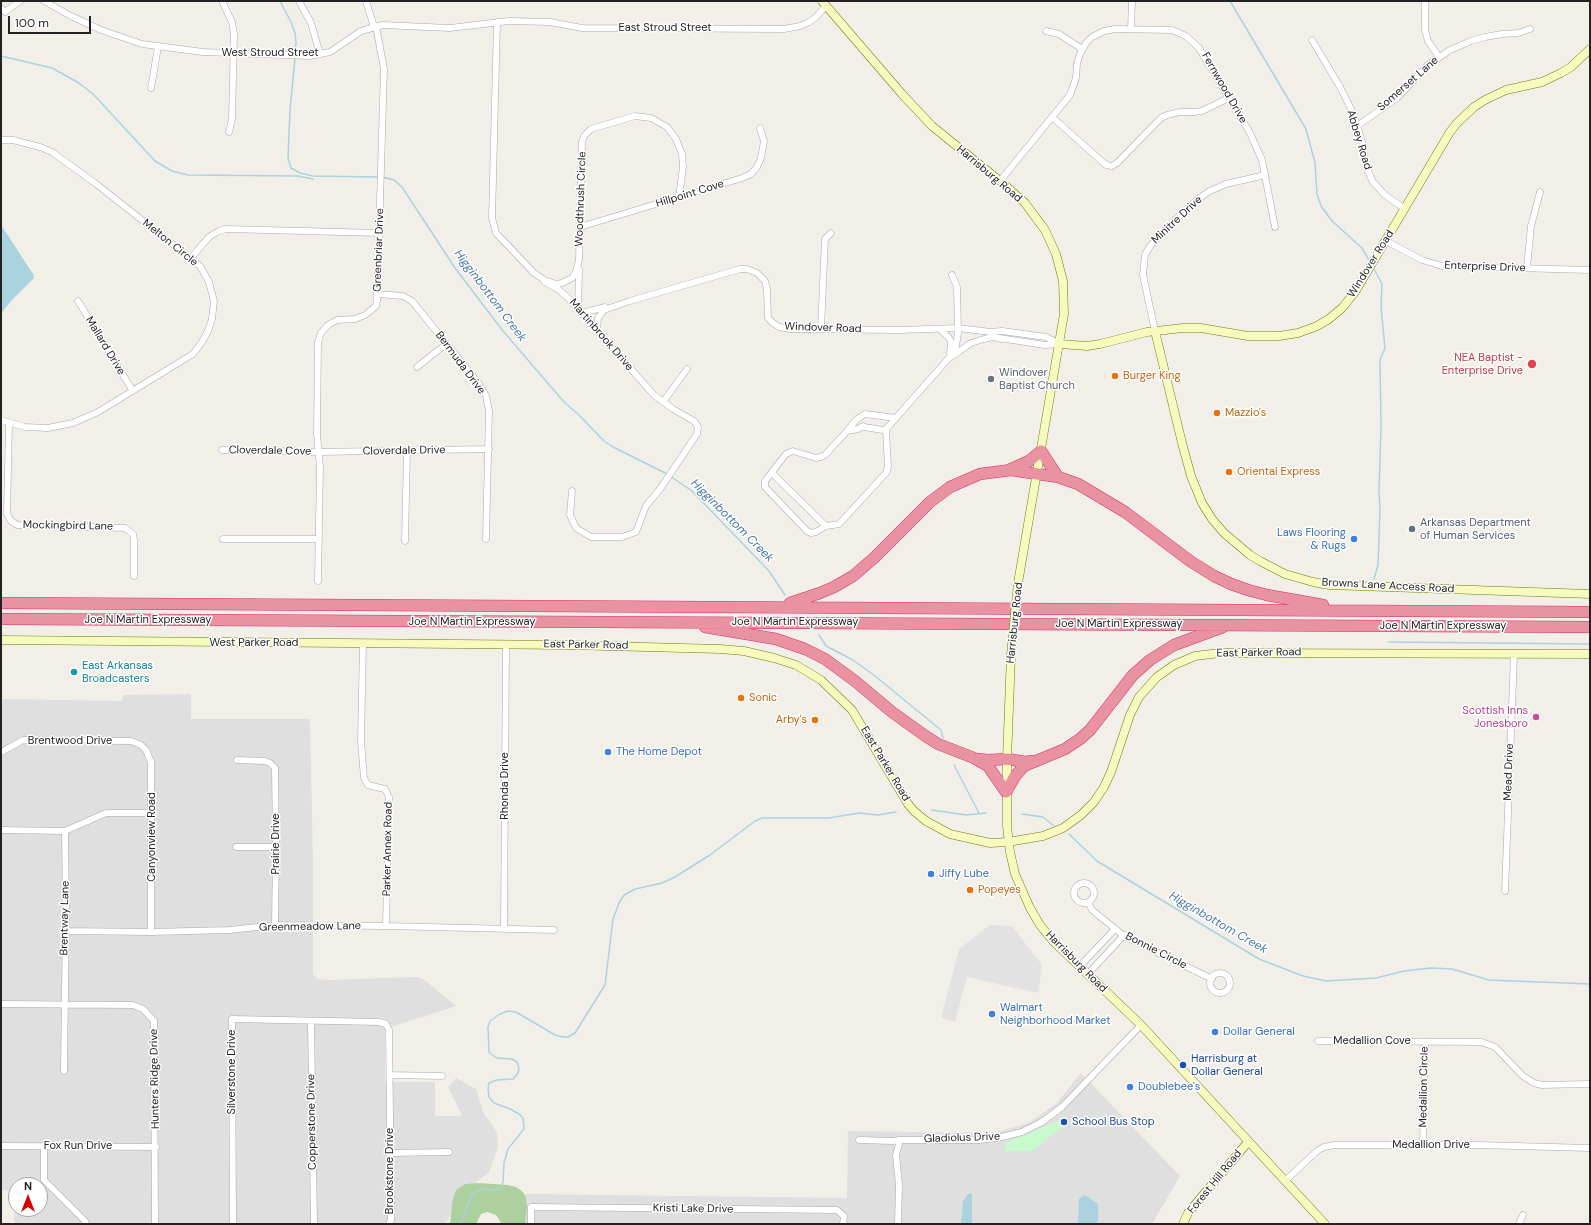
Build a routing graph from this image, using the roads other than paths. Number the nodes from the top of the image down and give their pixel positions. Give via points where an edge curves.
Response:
1 (20, 1) edge
2 (44, 1) edge
3 (222, 1) edge
4 (299, 1) edge
5 (366, 1) edge
6 (1132, 1) edge
7 (1425, 1) edge
8 (824, 4) edge
9 (1, 8) edge
10 (497, 22) junction
11 (375, 26) junction
12 (1131, 29) junction
13 (1530, 29) dead end
14 (1046, 31) dead end
15 (1312, 40) dead end
16 (158, 47) junction
17 (1082, 49) junction
18 (1590, 50) edge
19 (234, 54) junction
20 (320, 54) junction
21 (1440, 57) junction
22 (151, 88) dead end
23 (1229, 98) junction
24 (1052, 117) junction
25 (1357, 126) junction
26 (760, 128) dead end
27 (229, 132) dead end
28 (1, 140) edge
29 (1265, 175) junction
30 (1000, 181) junction
31 (1540, 192) dead end
32 (679, 197) junction
33 (1405, 209) junction
34 (580, 227) junction
35 (1275, 227) dead end
36 (380, 234) junction
37 (831, 234) dead end
38 (1386, 241) junction
39 (191, 258) junction
40 (579, 260) junction
41 (1528, 268) junction
42 (1590, 270) edge
43 (952, 275) dead end
44 (543, 279) junction
45 (378, 294) junction
46 (78, 301) dead end
47 (630, 301) junction
48 (580, 311) junction
49 (958, 328) junction
50 (821, 329) junction
51 (940, 329) junction
52 (597, 331) junction
53 (1155, 331) junction
54 (991, 332) junction
55 (1001, 339) junction
56 (446, 344) junction
57 (1060, 344) junction
58 (950, 358) junction
59 (417, 366) dead end
60 (687, 369) dead end
61 (133, 391) junction
62 (663, 402) junction
63 (860, 417) junction
64 (896, 418) junction
65 (1, 420) edge
66 (9, 423) junction
67 (863, 426) junction
68 (886, 428) junction
69 (847, 431) junction
70 (489, 449) junction
71 (222, 450) dead end
72 (407, 451) junction
73 (1041, 451) junction
74 (319, 452) junction
75 (773, 470) junction
76 (1011, 470) junction
77 (1038, 474) junction
78 (1058, 477) junction
79 (572, 491) dead end
80 (826, 526) junction
81 (223, 539) dead end
82 (319, 540) junction
83 (486, 540) dead end
84 (405, 541) dead end
85 (134, 576) dead end
86 (318, 581) dead end
87 (1590, 594) edge
88 (1, 603) edge
89 (780, 606) junction
90 (1351, 610) junction
91 (1590, 612) edge
92 (1, 619) edge
93 (679, 622) junction
94 (1229, 625) junction
95 (1590, 627) edge
96 (1, 640) edge
97 (363, 644) junction
98 (506, 644) junction
99 (1514, 654) junction
100 (1590, 654) edge
101 (141, 745) joint
102 (1, 752) edge
103 (974, 758) junction
104 (1007, 759) junction
105 (237, 760) dead end
106 (1033, 761) junction
107 (1006, 792) junction
108 (152, 813) junction
109 (1, 830) edge
110 (65, 831) junction
111 (1008, 842) junction
112 (236, 847) dead end
113 (276, 847) junction
114 (1504, 891) dead end
115 (1088, 902) dead end
116 (275, 925) junction
117 (386, 926) junction
118 (504, 928) junction
119 (1115, 929) junction
120 (554, 930) dead end
121 (65, 931) junction
122 (152, 932) junction
123 (1124, 935) junction
124 (1079, 967) junction
125 (1087, 975) junction
126 (1212, 979) dead end
127 (1, 1004) edge
128 (64, 1004) junction
129 (311, 1021) junction
130 (379, 1022) joint
131 (1141, 1025) junction
132 (1318, 1041) dead end
133 (1425, 1042) junction
134 (64, 1071) dead end
135 (390, 1075) junction
136 (442, 1076) dead end
137 (1590, 1084) edge
138 (859, 1140) dead end
139 (900, 1140) junction
140 (1248, 1142) junction
141 (1423, 1145) junction
142 (1, 1146) edge
143 (44, 1146) junction
144 (156, 1147) junction
145 (1590, 1148) edge
146 (449, 1152) dead end
147 (390, 1153) junction
148 (1285, 1181) junction
149 (1523, 1215) dead end
150 (86, 1224) edge
151 (155, 1224) edge
152 (233, 1224) edge
153 (314, 1224) edge
154 (389, 1224) edge
155 (531, 1224) edge
156 (843, 1224) edge
157 (898, 1224) edge
158 (1183, 1224) edge
159 (1324, 1224) edge
160 (1519, 1224) edge

1 - 9 street via 5,12
2 - 16 street, West Stroud Street via 101,30
3 - 19 street via 234,28
4 - 20 street via 311,23
5 - 11 street, Greenbriar Drive
6 - 12 street
7 - 21 street via 1425,30 1428,40
8 - 10 street, East Stroud Street via 816,17 809,22 784,29 589,28 550,22
8 - 30 street, Harrisburg Road via 932,126
10 - 11 street, West Stroud Street via 450,28 388,24
10 - 44 street, Martinbrook Drive via 493,223 499,238
11 - 20 street, West Stroud Street via 354,34 335,50
11 - 36 street, Greenbriar Drive via 384,68
12 - 17 street, Fernwood Drive via 1104,31 1092,37
12 - 23 street, Fernwood Drive via 1172,30 1190,38 1202,52
13 - 21 street, Somerset Lane via 1471,40
14 - 17 street via 1059,34
15 - 25 street, Abbey Road via 1345,96
16 - 19 street, West Stroud Street
16 - 22 street
17 - 24 street via 1070,95
18 - 33 street, Windover Road via 1561,73 1542,82 1498,93 1474,107 1450,132
19 - 20 street, West Stroud Street
19 - 27 street via 232,119
21 - 25 street, Somerset Lane via 1428,65 1397,98
23 - 24 street via 1202,111 1180,112 1161,118 1112,166 1106,165
23 - 29 street, Fernwood Drive via 1256,146
24 - 30 street
25 - 33 street, Abbey Road via 1366,167 1373,182 1385,195
26 - 32 street, Hillpoint Cove via 764,141 761,158 751,174
28 - 39 street, Melton Circle via 24,142 55,154
29 - 35 street, Fernwood Drive
29 - 53 street, Minitre Drive via 1232,182 1210,191 1179,216 1150,246 1145,256 1143,275
30 - 57 street, Harrisburg Road via 1025,203 1037,218 1056,254 1064,293
31 - 41 street via 1531,226
32 - 34 street, Hillpoint Cove
32 - 34 street, Woodthrush Circle via 682,157 676,139 667,127 654,119 629,116 592,128 584,136
33 - 38 street, Windover Road
34 - 40 street, Woodthrush Circle
36 - 39 street via 226,229 208,237
36 - 45 street, Greenbriar Drive
37 - 50 street via 825,239
38 - 41 street, Enterprise Drive via 1422,260 1442,266
38 - 53 street, Windover Road via 1349,300 1329,318 1304,331 1262,337 1201,328
39 - 61 street, Melton Circle via 206,275 212,293 213,312 208,331 193,354
40 - 44 street, Woodthrush Circle via 576,272 565,282 556,284
40 - 48 street, Woodthrush Circle
41 - 42 street, Enterprise Drive
43 - 49 street via 957,287
44 - 48 street, Martinbrook Drive via 558,289
45 - 56 street, Bermuda Drive via 403,296 412,301
45 - 74 street, Greenbriar Drive via 376,306 365,315 354,319 337,320 325,327 319,337
46 - 61 street, Mallard Drive
47 - 48 street, Windover Road
47 - 50 street, Windover Road via 747,269 757,273 765,281 767,314 773,323 786,328
47 - 52 street, Windover Road via 603,311 598,318
48 - 52 street, Martinbrook Drive
49 - 51 street, Windover Road
49 - 54 street, Windover Road
49 - 58 street via 956,346
50 - 51 street, Windover Road
51 - 58 street via 951,342
52 - 62 street, Martinbrook Drive via 646,387
53 - 57 street, Windover Road via 1087,346
53 - 87 street, Browns Lane Access Road via 1191,476 1202,503 1224,533 1260,562 1285,574 1329,585
54 - 55 street, Windover Road
54 - 57 street, Windover Road via 1046,337
55 - 57 street, Windover Road via 1045,345
55 - 58 street via 989,338 971,343
56 - 59 street
56 - 70 street, Bermuda Drive via 486,396 489,411
57 - 73 street, Harrisburg Road
58 - 64 street
60 - 62 street
61 - 66 street, Melton Circle via 98,412 64,425 34,428
62 - 79 street, Martinbrook Drive via 694,421 698,427 697,434 646,506 636,532 622,537 591,537 576,528 570,515
63 - 64 street via 868,413
63 - 67 street
63 - 69 street
64 - 68 street
65 - 66 street, Melton Circle
66 - 85 street, Mockingbird Lane via 7,514 11,521 17,525 125,528 133,534
67 - 68 street via 883,430
67 - 69 street
68 - 80 street via 888,467 885,474 841,523
69 - 75 street via 825,456 816,458 789,452
70 - 72 street, Cloverdale Drive
70 - 83 street, Bermuda Drive
71 - 74 street, Cloverdale Cove
72 - 74 street, Cloverdale Drive
72 - 84 street
73 - 76 highway
73 - 77 street, Harrisburg Road
73 - 78 highway
74 - 82 street, Greenbriar Drive
75 - 80 street via 774,475
75 - 80 street via 764,483 768,491 811,533
76 - 77 highway
76 - 89 highway via 980,474 950,487 930,502 853,576 834,588
77 - 78 highway
77 - 104 street, Harrisburg Road, bridge via 1018,583 1011,655
78 - 90 highway via 1078,484 1125,512 1190,561 1231,584 1267,595
81 - 82 street
82 - 86 street, Greenbriar Drive
88 - 89 highway, Joe N Martin Expressway
89 - 90 highway, Joe N Martin Expressway
90 - 91 highway, Joe N Martin Expressway
92 - 93 highway, Joe N Martin Expressway
93 - 94 highway, Joe N Martin Expressway
93 - 103 highway via 776,639 805,649 838,668 924,735 938,744
94 - 95 highway, Joe N Martin Expressway
94 - 106 highway via 1174,645 1150,660 1133,675 1080,739 1065,749
96 - 97 street, West Parker Road
97 - 98 street, West Parker Road
97 - 117 street, Parker Annex Road via 361,741 364,778 368,784 385,789 389,797
98 - 111 street, East Parker Road via 720,649 753,653 796,666 821,680 852,710 908,804 926,821 950,834 990,842
98 - 118 street, Rhonda Drive
99 - 100 street, East Parker Road
99 - 111 street, East Parker Road via 1220,652 1195,656 1174,665 1157,677 1139,697 1130,714 1104,787 1081,815 1063,828 1043,836
99 - 114 street, Mead Drive
101 - 102 street, Brentwood Drive via 131,741 23,740
101 - 108 street, Canyonview Road via 151,762
103 - 104 highway
103 - 107 highway via 988,766
104 - 106 highway
104 - 107 street, Harrisburg Road
105 - 113 street, Prairie Drive via 265,761 275,768
106 - 107 highway via 1019,770
107 - 111 street, Harrisburg Road
108 - 110 street via 106,813
108 - 122 street, Canyonview Road
109 - 110 street
110 - 121 street, Brentway Lane
111 - 124 street, Harrisburg Road via 1015,874 1030,908 1052,941
112 - 113 street
113 - 116 street, Prairie Drive
115 - 119 street, Bonnie Circle via 1092,910
116 - 117 street, Greenmeadow Lane
116 - 122 street, Greenmeadow Lane via 230,930
117 - 118 street, Greenmeadow Lane
118 - 120 street, Greenmeadow Lane
119 - 123 street, Bonnie Circle
119 - 124 street
121 - 122 street, Greenmeadow Lane
121 - 128 street, Brentway Lane
123 - 125 street
123 - 126 street, Bonnie Circle
124 - 125 street, Harrisburg Road
125 - 131 street, Harrisburg Road
127 - 128 street, Hunters Ridge Drive
128 - 134 street, Brentway Lane
128 - 144 street, Hunters Ridge Drive via 133,1005 144,1009 154,1021
129 - 130 street, Silverstone Drive
129 - 152 street, Silverstone Drive via 232,1019
129 - 153 street, Copperstone Drive
130 - 135 street, Brookstone Drive via 386,1024 389,1030
131 - 139 street, Gladiolus Drive via 1066,1104 1030,1128 987,1139
131 - 140 street, Harrisburg Road
132 - 133 street, Medallion Cove
133 - 137 street, Medallion Circle via 1482,1042 1495,1048 1523,1076 1534,1083
133 - 141 street, Medallion Circle
135 - 136 street
135 - 147 street, Brookstone Drive
138 - 139 street, Gladiolus Drive
139 - 157 street via 896,1155 899,1185
140 - 148 street, Harrisburg Road
140 - 158 street, Forest Hill Road via 1188,1213
141 - 145 street, Medallion Drive
141 - 148 street, Medallion Drive via 1335,1144 1317,1151
142 - 143 street, Fox Run Drive
143 - 144 street, Fox Run Drive
143 - 150 street via 44,1180
144 - 151 street, Hunters Ridge Drive
146 - 147 street
147 - 154 street, Brookstone Drive
148 - 159 street, Harrisburg Road
149 - 160 street
155 - 156 street, Kristi Lake Drive via 531,1207 837,1210 844,1216

